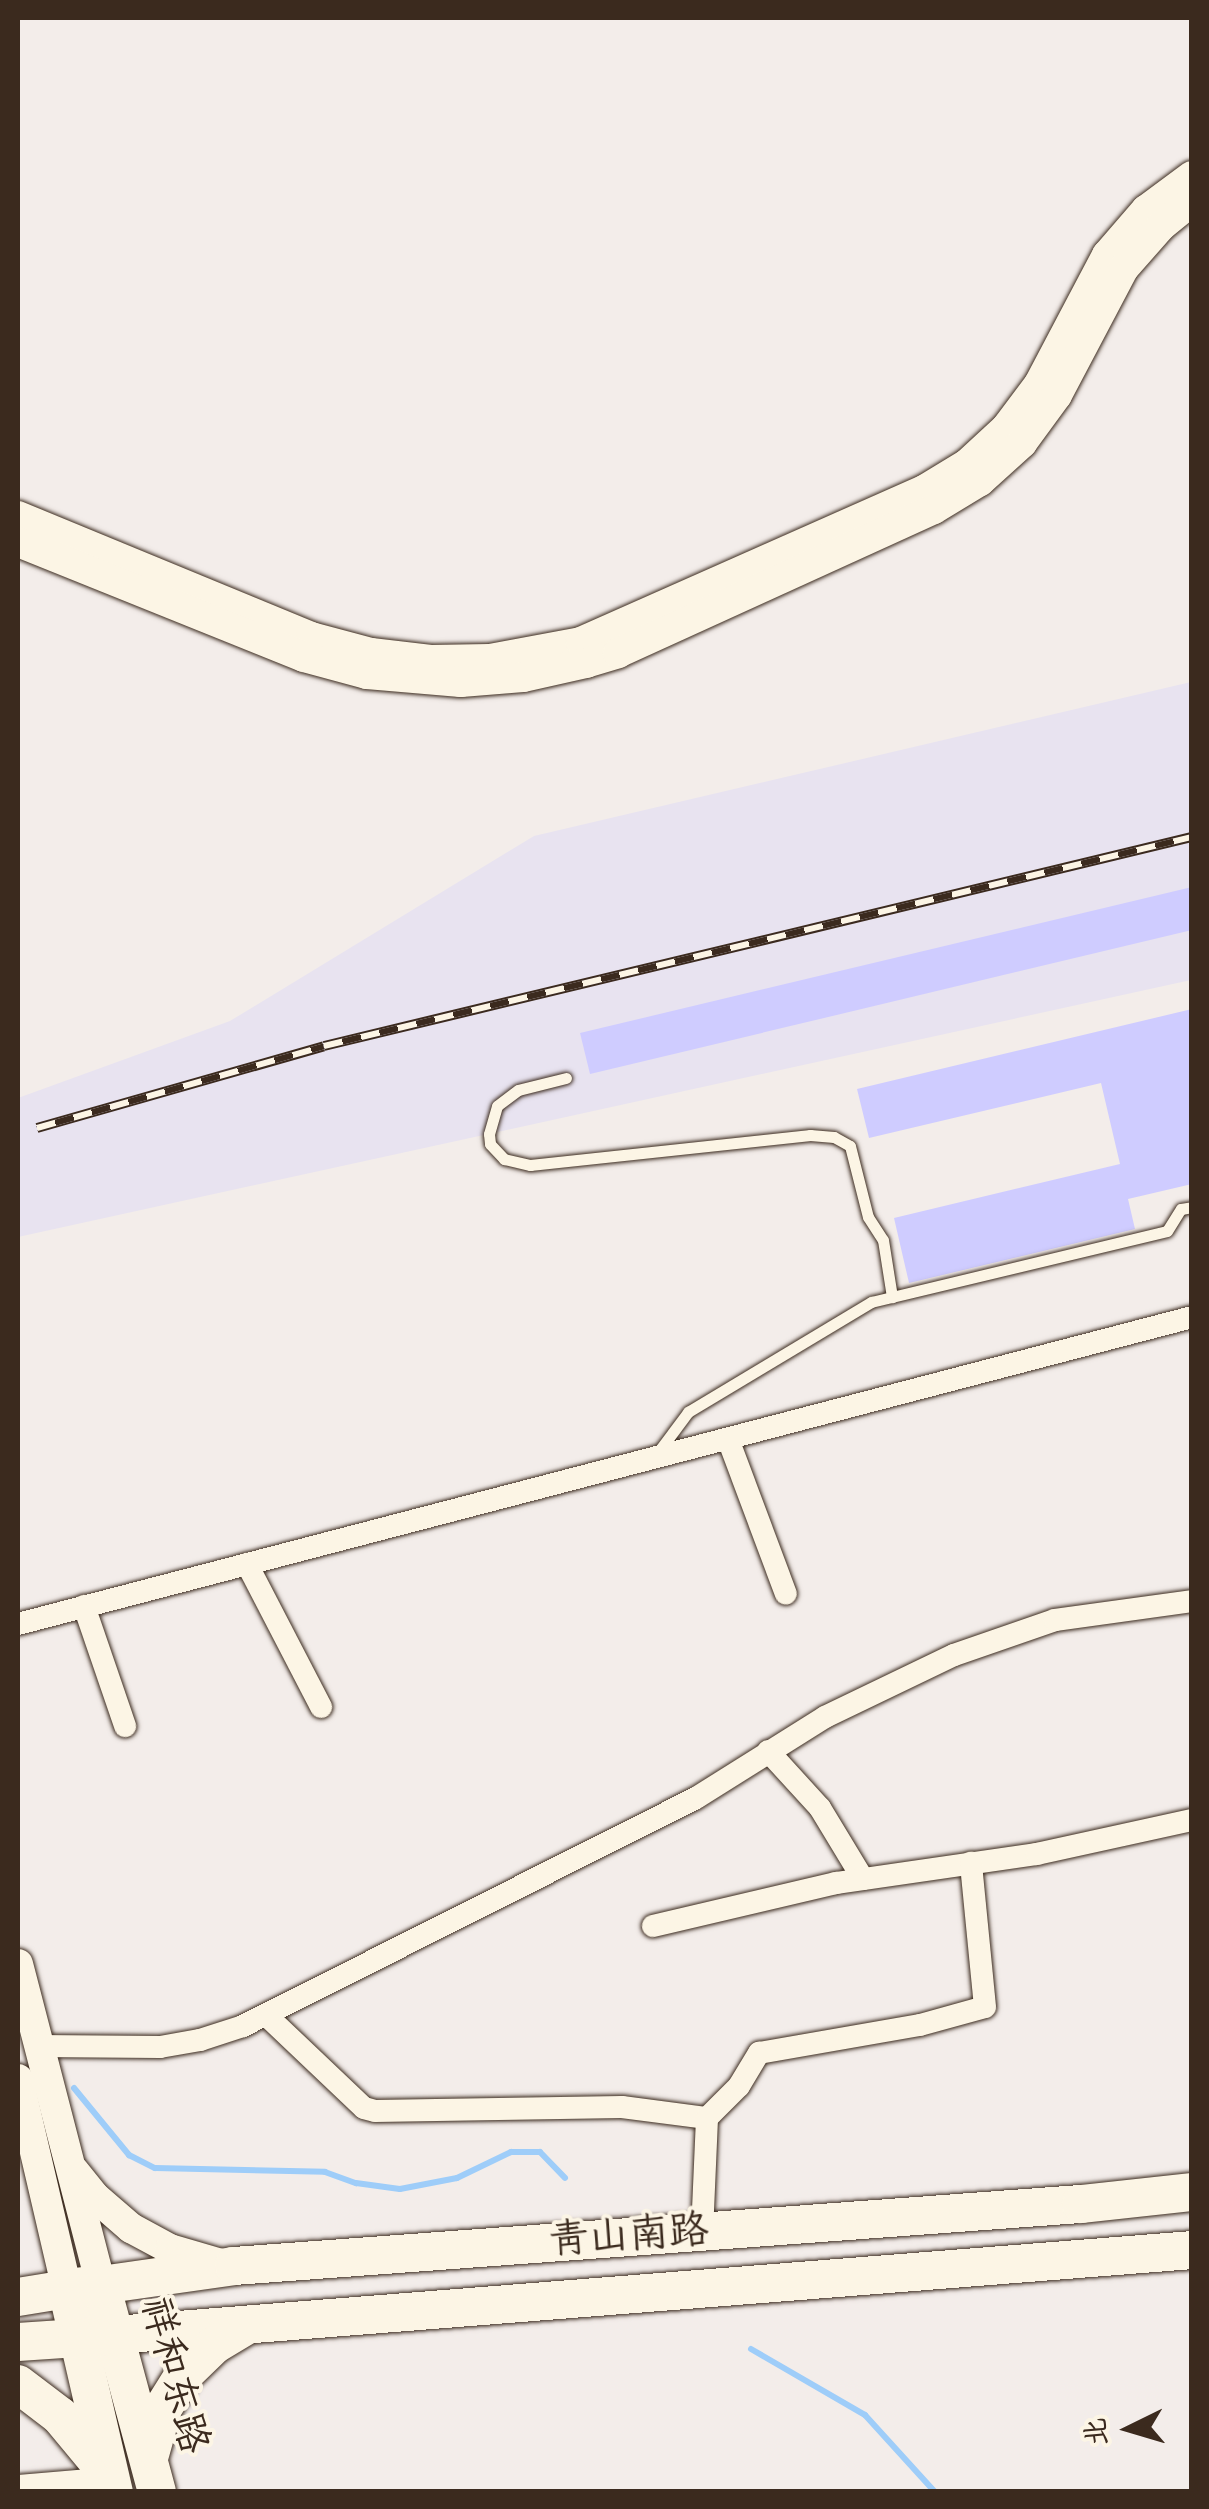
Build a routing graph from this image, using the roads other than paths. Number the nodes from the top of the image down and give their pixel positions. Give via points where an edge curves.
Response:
1 (1192, 176) edge
2 (1192, 202) edge
3 (18, 516) edge
4 (18, 542) edge
5 (566, 1078) dead end
6 (1192, 1206) edge
7 (892, 1296) junction
8 (1192, 1317) edge
9 (728, 1438) junction
10 (653, 1458) junction
11 (247, 1564) junction
12 (786, 1594) dead end
13 (1192, 1601) edge
14 (84, 1606) junction
15 (18, 1624) edge
16 (321, 1707) dead end
17 (125, 1726) dead end
18 (768, 1750) junction
19 (1192, 1820) edge
20 (971, 1864) junction
21 (863, 1879) junction
22 (653, 1926) dead end
23 (18, 1964) edge
24 (266, 2015) junction
25 (38, 2046) junction
26 (18, 2079) edge
27 (707, 2118) junction
28 (28, 2121) junction
29 (64, 2156) junction
30 (18, 2178) edge
31 (1192, 2192) edge
32 (702, 2233) junction
33 (1192, 2250) edge
34 (234, 2266) junction
35 (84, 2287) junction
36 (18, 2296) edge
37 (250, 2324) junction
38 (96, 2336) junction
39 (18, 2342) edge
40 (18, 2384) edge
41 (153, 2476) edge
42 (113, 2485) edge
43 (18, 2486) edge
44 (50, 2487) edge

1 - 3 street via 1146,210 1106,255 1039,384 967,464 924,490 581,642 490,659 371,653 311,637
2 - 4 street via 1124,268 1040,420 980,481 934,509 586,663 477,682 368,674 304,657
5 - 7 lane via 518,1090 497,1106 490,1144 504,1159 530,1165 810,1135 834,1138 850,1146 868,1217 883,1240
6 - 7 lane via 1181,1209 1168,1231
7 - 10 lane via 851,1312 688,1412
8 - 9 street
9 - 10 street
9 - 12 street
10 - 11 street
11 - 14 street
11 - 16 street
13 - 18 street via 1018,1631 876,1690
14 - 15 street
14 - 17 street
18 - 21 street via 820,1808
18 - 24 street via 696,1798
19 - 20 street
20 - 21 street
20 - 27 street via 985,2007 920,2026 764,2050
21 - 22 street
23 - 25 street
24 - 25 street via 180,2044
24 - 27 street via 364,2108 375,2111 622,2107
25 - 29 street
26 - 28 street
27 - 32 street
28 - 30 street
28 - 35 street
29 - 34 street via 94,2196 131,2228 191,2257
29 - 35 street
31 - 32 main road, 青山南路
32 - 34 main road, 青山南路
33 - 37 main road, 青山南路
34 - 35 main road, 青山南路
35 - 36 main road, 青山南路
35 - 38 main road, 祥和东路
37 - 38 main road, 青山南路
37 - 41 main road via 184,2374 163,2408
38 - 39 main road, 青山南路
38 - 41 main road, 祥和东路
38 - 42 main road, 祥和东路
40 - 42 main road via 60,2416
42 - 44 street
43 - 44 street

